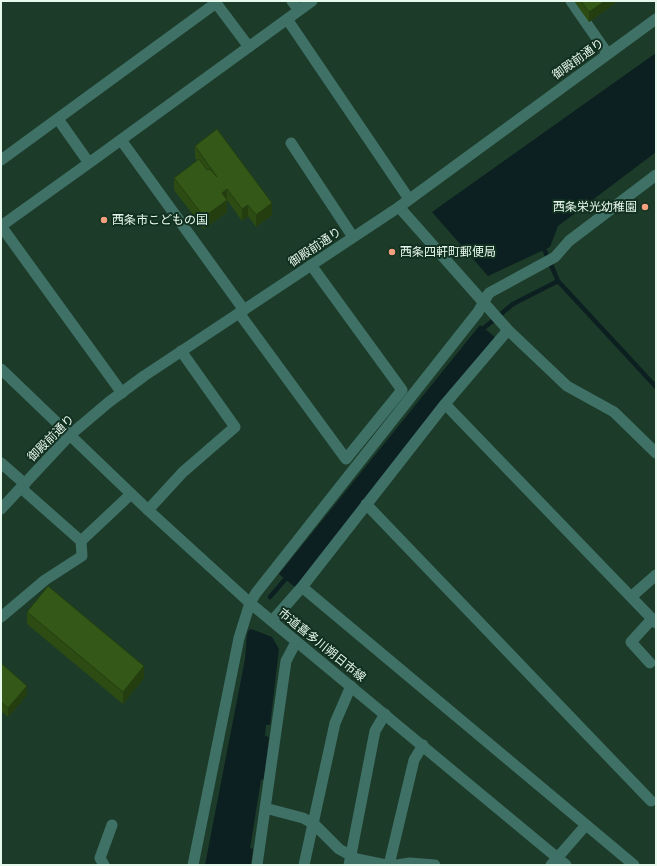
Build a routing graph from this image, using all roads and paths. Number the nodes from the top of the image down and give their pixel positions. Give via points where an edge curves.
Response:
1 (312, 1) edge
2 (571, 1) edge
3 (296, 6) edge
4 (287, 19) junction
5 (656, 19) edge
6 (248, 47) junction
7 (607, 53) junction
8 (58, 119) junction
9 (121, 140) junction
10 (291, 143) dead end
11 (1, 160) edge
12 (90, 163) junction
13 (656, 175) edge
14 (409, 199) junction
15 (399, 207) junction
16 (1, 226) edge
17 (353, 237) junction
18 (311, 265) junction
19 (486, 305) junction
20 (242, 311) junction
21 (508, 330) junction
22 (181, 351) junction
23 (1, 369) edge
24 (122, 392) junction
25 (444, 404) junction
26 (70, 435) junction
27 (656, 453) edge
28 (1, 463) edge
29 (23, 486) junction
30 (131, 494) junction
31 (366, 504) junction
32 (1, 509) edge
33 (148, 510) junction
34 (82, 541) junction
35 (656, 575) edge
36 (302, 587) junction
37 (631, 597) junction
38 (250, 603) junction
39 (1, 617) edge
40 (272, 621) junction
41 (654, 621) edge
42 (296, 642) junction
43 (650, 664) dead end
44 (351, 686) junction
45 (385, 714) junction
46 (423, 745) junction
47 (651, 801) dead end
48 (265, 808) junction
49 (314, 824) junction
50 (112, 825) dead end
51 (586, 825) junction
52 (350, 860) edge
53 (554, 861) edge
54 (104, 865) edge
55 (194, 865) edge
56 (257, 865) edge
57 (304, 865) edge
58 (386, 865) edge
59 (389, 865) edge
60 (397, 865) edge
61 (435, 865) edge
62 (566, 865) edge
63 (634, 865) edge

1 - 3 street
2 - 7 street
3 - 4 street
4 - 6 street
4 - 14 street
5 - 7 street, 御殿前通り
6 - 8 street via 216,3
6 - 9 street
7 - 14 street, 御殿前通り
8 - 11 street
8 - 12 street
9 - 12 street
9 - 20 street
10 - 17 street
12 - 16 street
13 - 19 street via 569,241 550,260 489,293
14 - 15 street, 御殿前通り
15 - 17 street, 御殿前通り
15 - 19 street
16 - 24 street
17 - 18 street, 御殿前通り
18 - 20 street, 御殿前通り
18 - 20 street via 402,390 346,459
19 - 21 street
19 - 38 street
20 - 22 street, 御殿前通り
21 - 25 street
21 - 27 street via 567,386 614,412
22 - 24 street, 御殿前通り
22 - 33 street via 235,427 183,472
23 - 26 street, 市道喜多川朔日市線
24 - 26 street, 御殿前通り
25 - 31 street
25 - 37 street
26 - 29 street, 御殿前通り
26 - 30 street, 市道喜多川朔日市線
28 - 29 street
29 - 32 street, 御殿前通り
29 - 34 street
30 - 33 street, 市道喜多川朔日市線
30 - 34 street
31 - 36 street
31 - 47 street
33 - 38 street, 市道喜多川朔日市線
34 - 39 street via 82,556 45,580
35 - 37 street
36 - 40 street
36 - 51 street
37 - 41 street
38 - 40 street, 市道喜多川朔日市線
38 - 55 street via 238,638
40 - 42 street, 市道喜多川朔日市線
41 - 43 street via 631,642
42 - 44 street, 市道喜多川朔日市線
42 - 48 street via 286,661
44 - 45 street, 市道喜多川朔日市線
44 - 49 street via 335,724
45 - 46 street, 市道喜多川朔日市線
45 - 52 street via 375,731
46 - 53 street, 市道喜多川朔日市線
46 - 59 street via 414,760
48 - 49 street via 303,818
48 - 56 street
49 - 52 street
49 - 57 street
50 - 54 street via 100,858
51 - 53 street
51 - 63 street
52 - 58 street
53 - 62 street, 市道喜多川朔日市線
60 - 61 street

